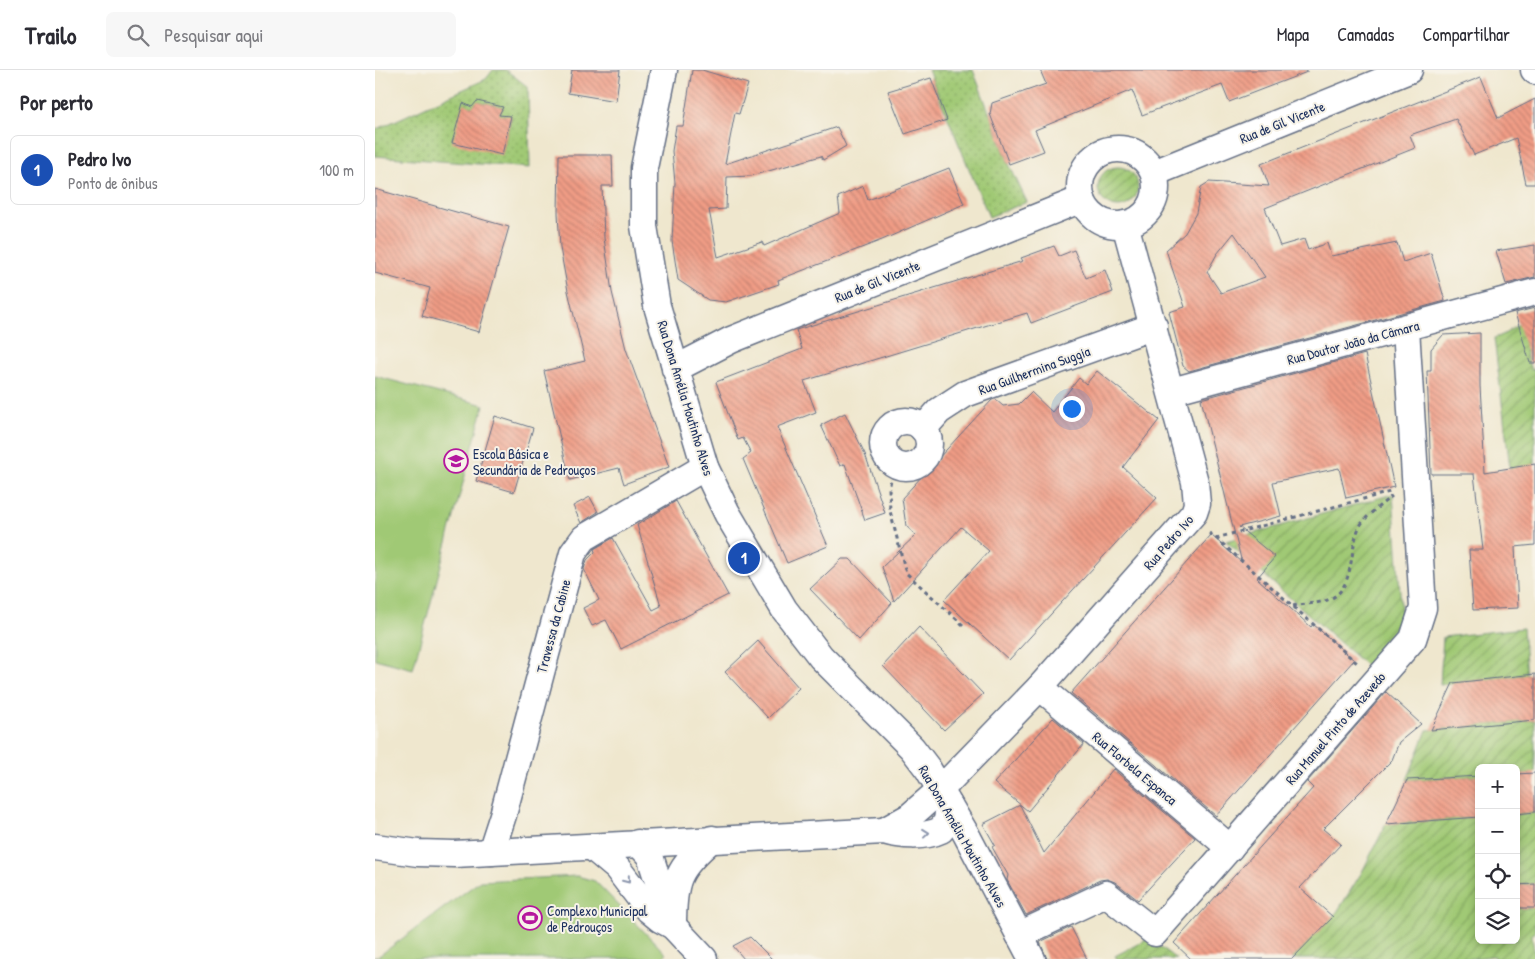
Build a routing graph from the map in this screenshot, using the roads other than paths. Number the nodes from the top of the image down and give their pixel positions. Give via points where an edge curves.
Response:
1 (664, 70) edge
2 (1409, 70) edge
3 (1154, 173) junction
4 (1082, 199) junction
5 (1125, 224) junction
6 (1535, 292) edge
7 (1154, 326) junction
8 (1406, 328) junction
9 (675, 369) junction
10 (1172, 391) junction
11 (923, 429) junction
12 (705, 467) junction
13 (1039, 687) junction
14 (945, 797) junction
15 (712, 839) junction
16 (638, 843) junction
17 (375, 846) edge
18 (592, 847) junction
19 (1230, 848) junction
20 (491, 852) junction
21 (673, 926) junction
22 (1019, 935) junction
23 (704, 959) edge
24 (1032, 959) edge

1 - 9 street, Rua Dona Amélia Moutinho Alves via 648,138 642,196 657,306
2 - 3 street, Rua de Gil Vicente
3 - 4 street via 1139,155 1129,150 1105,150 1086,165 1081,175
3 - 5 street via 1156,184 1151,205 1136,220
4 - 5 street via 1090,212 1104,222
4 - 9 street, Rua de Gil Vicente via 731,340
5 - 7 street, Rua Pedro Ivo
6 - 8 street, Rua Doutor João da Câmara
7 - 10 street, Rua Pedro Ivo
7 - 11 street, Rua Guilhermina Suggia via 965,394 939,411
8 - 10 street, Rua Doutor João da Câmara
8 - 19 street, Rua Manuel Pinto de Azevedo via 1408,489 1421,552 1421,616 1413,639
9 - 12 street, Rua Dona Amélia Moutinho Alves
10 - 13 street, Rua Pedro Ivo via 1197,504 1189,521
11 - 11 street via 929,442 922,462 909,468 894,465 882,445 887,430 901,421 909,421
12 - 14 street, Rua Dona Amélia Moutinho Alves via 727,513 784,609 821,657 912,748
12 - 20 street, Travessa da Cabine via 584,538 573,553
13 - 14 street, Rua Pedro Ivo
13 - 19 street, Rua Florbela Espanca
14 - 15 street via 945,826 936,832 904,835 884,830
14 - 22 street, Rua Dona Amélia Moutinho Alves
15 - 16 street
15 - 21 street via 683,868 676,881
16 - 18 street
16 - 21 street via 650,856
17 - 20 street via 418,853
18 - 20 street
18 -> 21 street via 617,868 649,910
19 - 22 street, Rua Manuel Pinto de Azevedo via 1155,933 1106,894
21 - 23 street
22 - 24 street, Rua Dona Amélia Moutinho Alves

